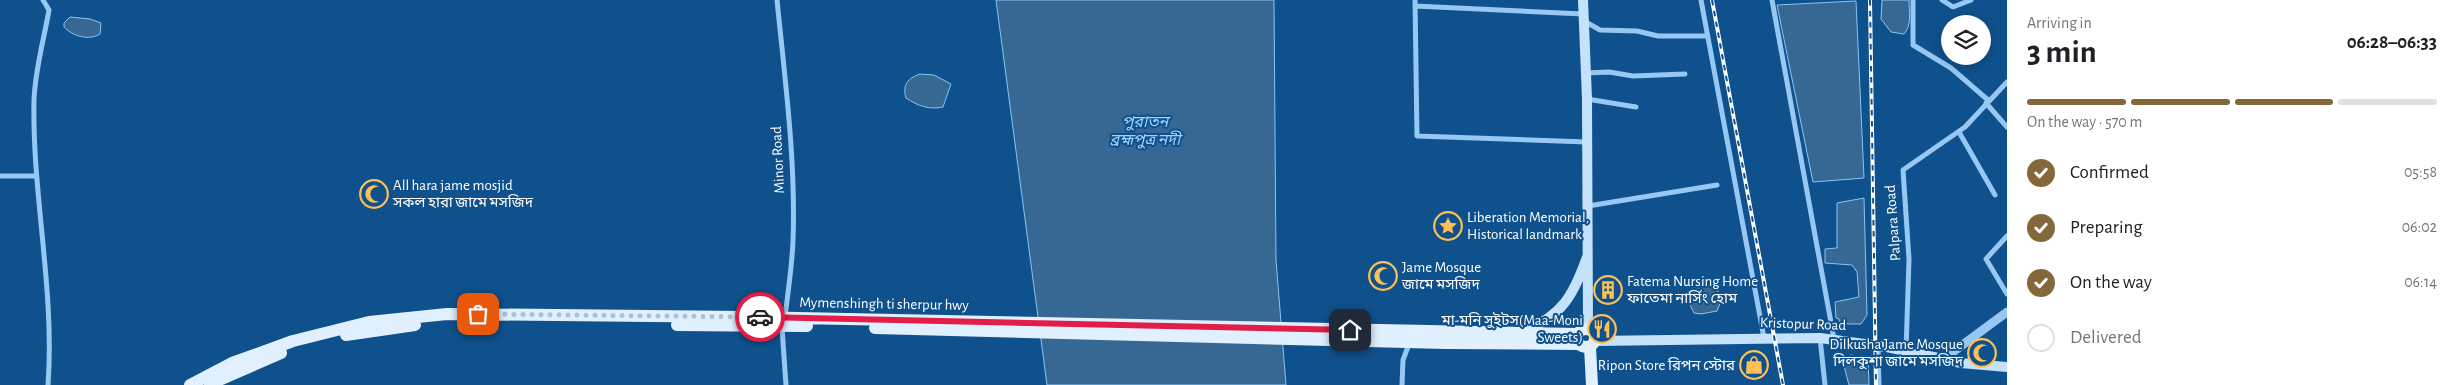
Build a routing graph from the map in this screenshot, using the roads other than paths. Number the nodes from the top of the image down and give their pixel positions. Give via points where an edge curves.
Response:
1 (43, 0) edge
2 (777, 0) edge
3 (1452, 0) edge
4 (1583, 0) edge
5 (1701, 0) edge
6 (1772, 0) edge
7 (1913, 0) edge
8 (1942, 0) edge
9 (1971, 0) edge
10 (1415, 3) edge
11 (1452, 7) junction
12 (1584, 18) junction
13 (1707, 36) junction
14 (1586, 73) junction
15 (1685, 74) dead end
16 (2007, 82) edge
17 (1587, 99) junction
18 (1987, 102) junction
19 (1636, 107) dead end
20 (2007, 128) edge
21 (1959, 132) junction
22 (1588, 142) junction
23 (0, 176) edge
24 (36, 176) junction
25 (1718, 185) dead end
26 (1995, 195) dead end
27 (1588, 206) junction
28 (2007, 236) edge
29 (1590, 249) junction
30 (2007, 294) edge
31 (2007, 312) edge
32 (783, 323) junction
33 (1519, 333) junction
34 (1409, 338) junction
35 (1764, 338) junction
36 (1820, 338) junction
37 (1834, 338) junction
38 (1585, 340) junction
39 (1878, 345) junction
40 (1906, 352) junction
41 (1942, 360) junction
42 (2007, 367) edge
43 (48, 385) edge
44 (190, 385) edge
45 (208, 385) edge
46 (786, 385) edge
47 (1402, 385) edge
48 (1585, 385) edge
49 (1592, 385) edge
50 (1825, 385) edge
51 (1879, 385) edge

1 - 24 street via 49,10 34,99
2 - 32 street, Minor Road via 794,210
3 - 11 street
4 - 12 main road
5 - 13 street
6 - 37 street
7 - 18 street via 1913,45 1951,68
8 - 9 street via 1952,7
10 - 11 street
10 - 22 street via 1417,136
11 - 12 street
12 - 13 street via 1600,30 1637,31 1658,36
12 - 14 main road
13 - 35 street
14 - 15 street via 1633,76
14 - 17 main road
16 - 18 street, Palpara Road
17 - 19 street
17 - 22 main road
18 - 20 street
18 - 21 street, Palpara Road
21 - 26 street
21 - 40 street, Palpara Road via 1902,170 1909,259
22 - 27 main road
23 - 24 street
24 - 43 street via 47,287
25 - 27 street
27 - 29 main road
28 - 30 street via 1986,259
29 - 33 main road via 1564,304 1544,323
29 - 38 main road
31 - 41 street
32 - 34 main road, Mymenshingh ti sherpur hwy
32 - 44 main road, Mymenshingh ti sherpur hwy via 509,313 447,314 378,321 338,328 257,353
32 - 45 main road, Mymenshingh ti sherpur hwy via 439,322 346,334 286,352
32 - 46 street, Minor Road
33 - 34 main road, Kristopur Road
33 - 38 main road, Kristopur Road
34 - 38 main road, Kristopur Road
34 - 47 street via 1403,360
35 - 36 main road, Kristopur Road
35 - 38 main road, Kristopur Road
36 - 37 main road, Kristopur Road
36 - 50 street
37 - 39 main road, Kristopur Road
38 - 48 main road
38 - 49 main road
39 - 40 main road, Kristopur Road
39 - 51 street
40 - 41 main road, Kristopur Road
41 - 42 main road, Kristopur Road

